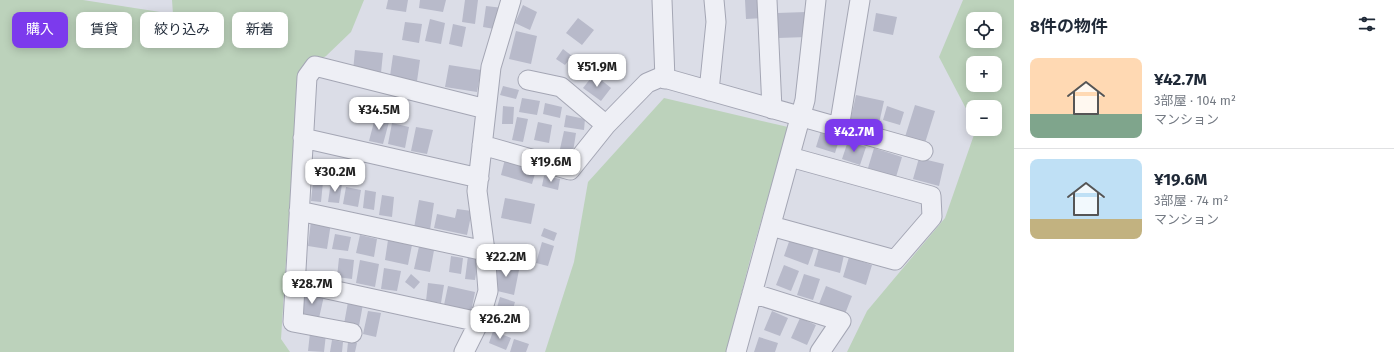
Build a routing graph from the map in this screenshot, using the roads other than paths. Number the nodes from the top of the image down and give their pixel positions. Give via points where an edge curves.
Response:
1 (511, 0) edge
2 (662, 0) edge
3 (714, 0) edge
4 (767, 0) edge
5 (816, 0) edge
6 (860, 0) edge
7 (665, 78) junction
8 (528, 80) dead end
9 (709, 91) junction
10 (486, 109) junction
11 (772, 109) junction
12 (801, 117) junction
13 (606, 125) junction
14 (839, 128) junction
15 (303, 138) junction
16 (482, 145) junction
17 (923, 151) dead end
18 (790, 157) junction
19 (479, 178) junction
20 (299, 211) junction
21 (771, 226) junction
22 (485, 251) junction
23 (295, 282) junction
24 (752, 293) junction
25 (479, 322) junction
26 (352, 333) dead end
27 (464, 352) edge
28 (736, 352) edge
29 (820, 352) edge

1 - 10 street via 491,67
2 - 7 street
3 - 9 street via 716,22
4 - 11 street
5 - 12 street
6 - 14 street
7 - 9 street
7 - 13 street via 661,77 647,83
8 - 13 street via 561,87
9 - 11 street
10 - 15 street via 316,66 307,77
10 - 16 street
11 - 12 street
12 - 14 street
12 - 18 street
13 - 16 street via 570,170
14 - 17 street
15 - 19 street
15 - 20 street
16 - 19 street
18 - 21 street
18 - 21 street via 931,196 932,217 895,260
19 - 22 street via 477,191
20 - 22 street
20 - 23 street
21 - 24 street
22 - 25 street via 488,291
23 - 25 street
23 - 26 street via 293,322
24 - 28 street
24 - 29 street via 841,321
25 - 27 street

